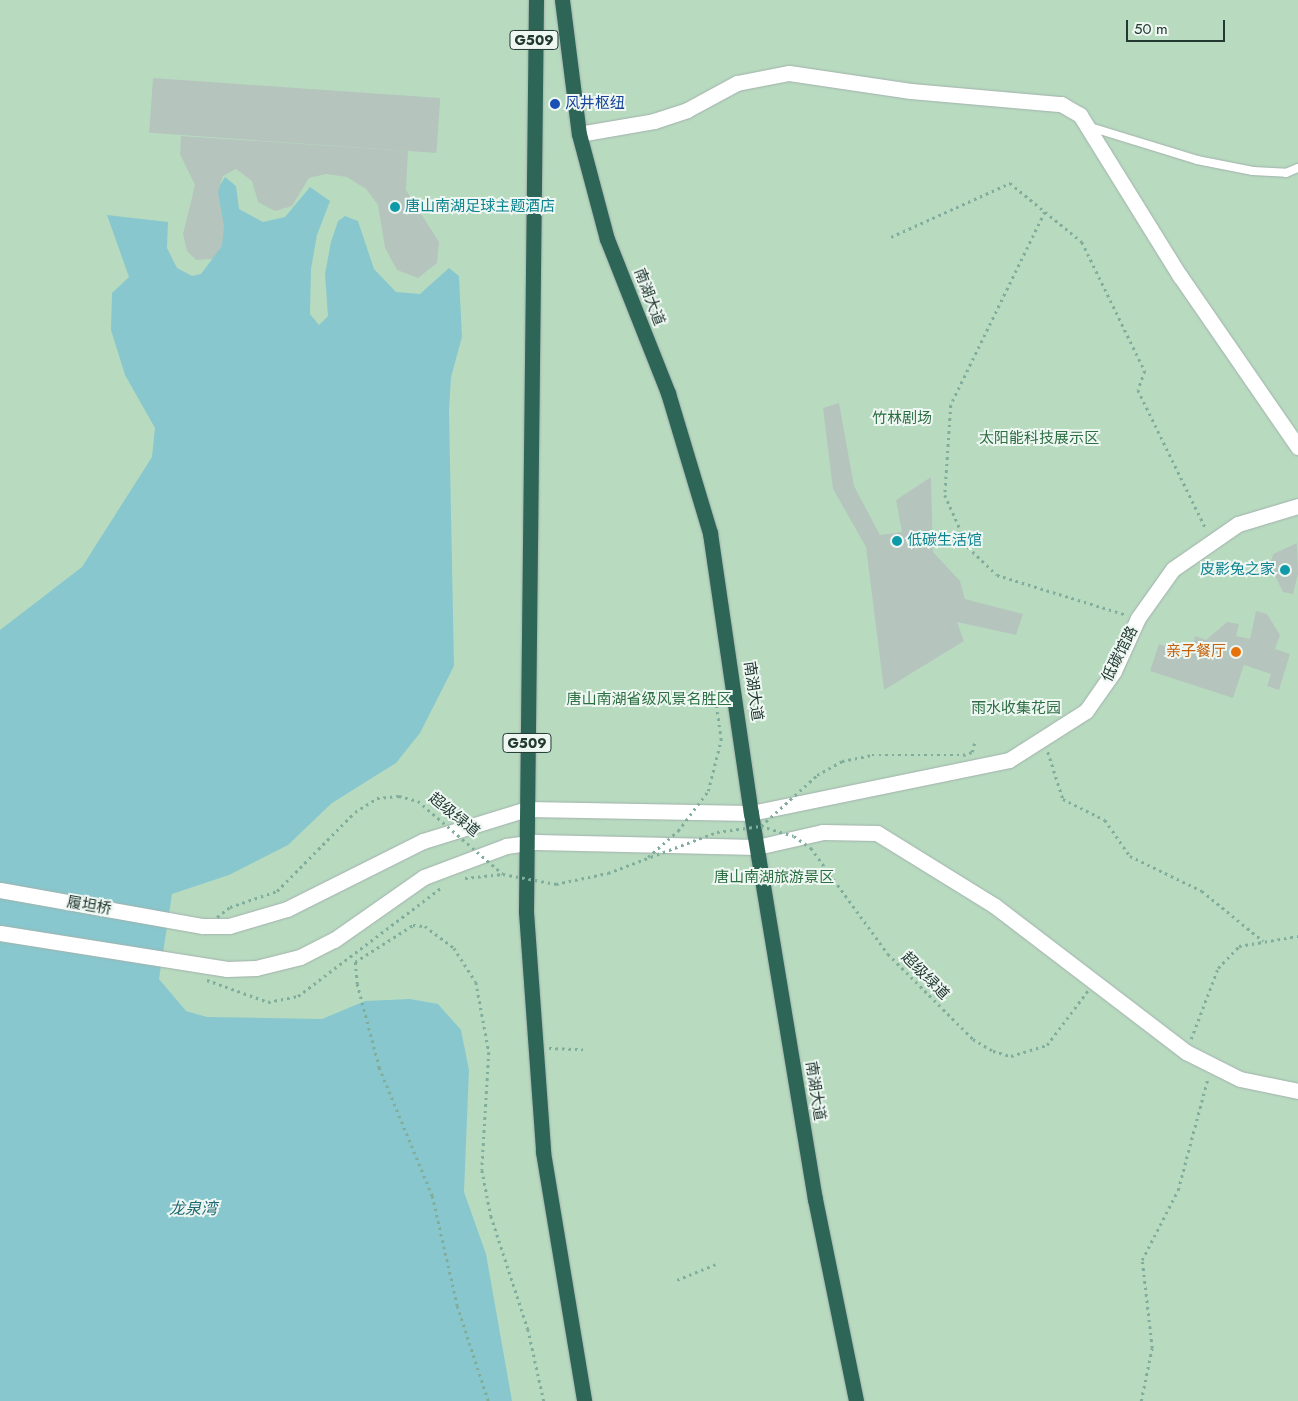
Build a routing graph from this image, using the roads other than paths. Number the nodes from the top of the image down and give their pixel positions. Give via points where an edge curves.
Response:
1 (536, 0) edge
2 (562, 0) edge
3 (1085, 125) junction
4 (579, 134) junction
5 (1298, 168) edge
6 (1298, 447) edge
7 (1298, 506) edge
8 (527, 809) junction
9 (750, 814) junction
10 (525, 843) junction
11 (757, 847) junction
12 (0, 890) edge
13 (0, 933) edge
14 (1298, 1091) edge
15 (584, 1401) edge
16 (856, 1401) edge

1 - 8 highway, G509
2 - 4 highway, 南湖大道 / G509
3 - 4 street via 1080,114 1040,99 911,91 789,73 737,83 686,110 654,121
3 - 5 lane via 1197,160 1261,172 1286,173
3 - 6 street via 1180,276
4 - 9 highway, 南湖大道 / G509 via 608,239 668,393 710,533
7 - 9 street, 低碳馆路 via 1238,524 1211,540 1173,570 1138,618 1114,671 1086,711 1044,741 1009,760
8 - 9 street, 低碳馆路
8 - 10 highway, G509
8 - 12 street, 履坦桥 via 423,841 264,919 229,926 178,921
9 - 11 highway, 南湖大道 / G509
10 - 11 street
10 - 13 street via 454,863 424,877 334,940 278,965 227,969
10 - 15 highway, G509 via 534,1047 543,1152
11 - 14 street via 823,832 877,833 995,906 1186,1052 1240,1079
11 - 16 highway, 南湖大道 / G509 via 815,1199

